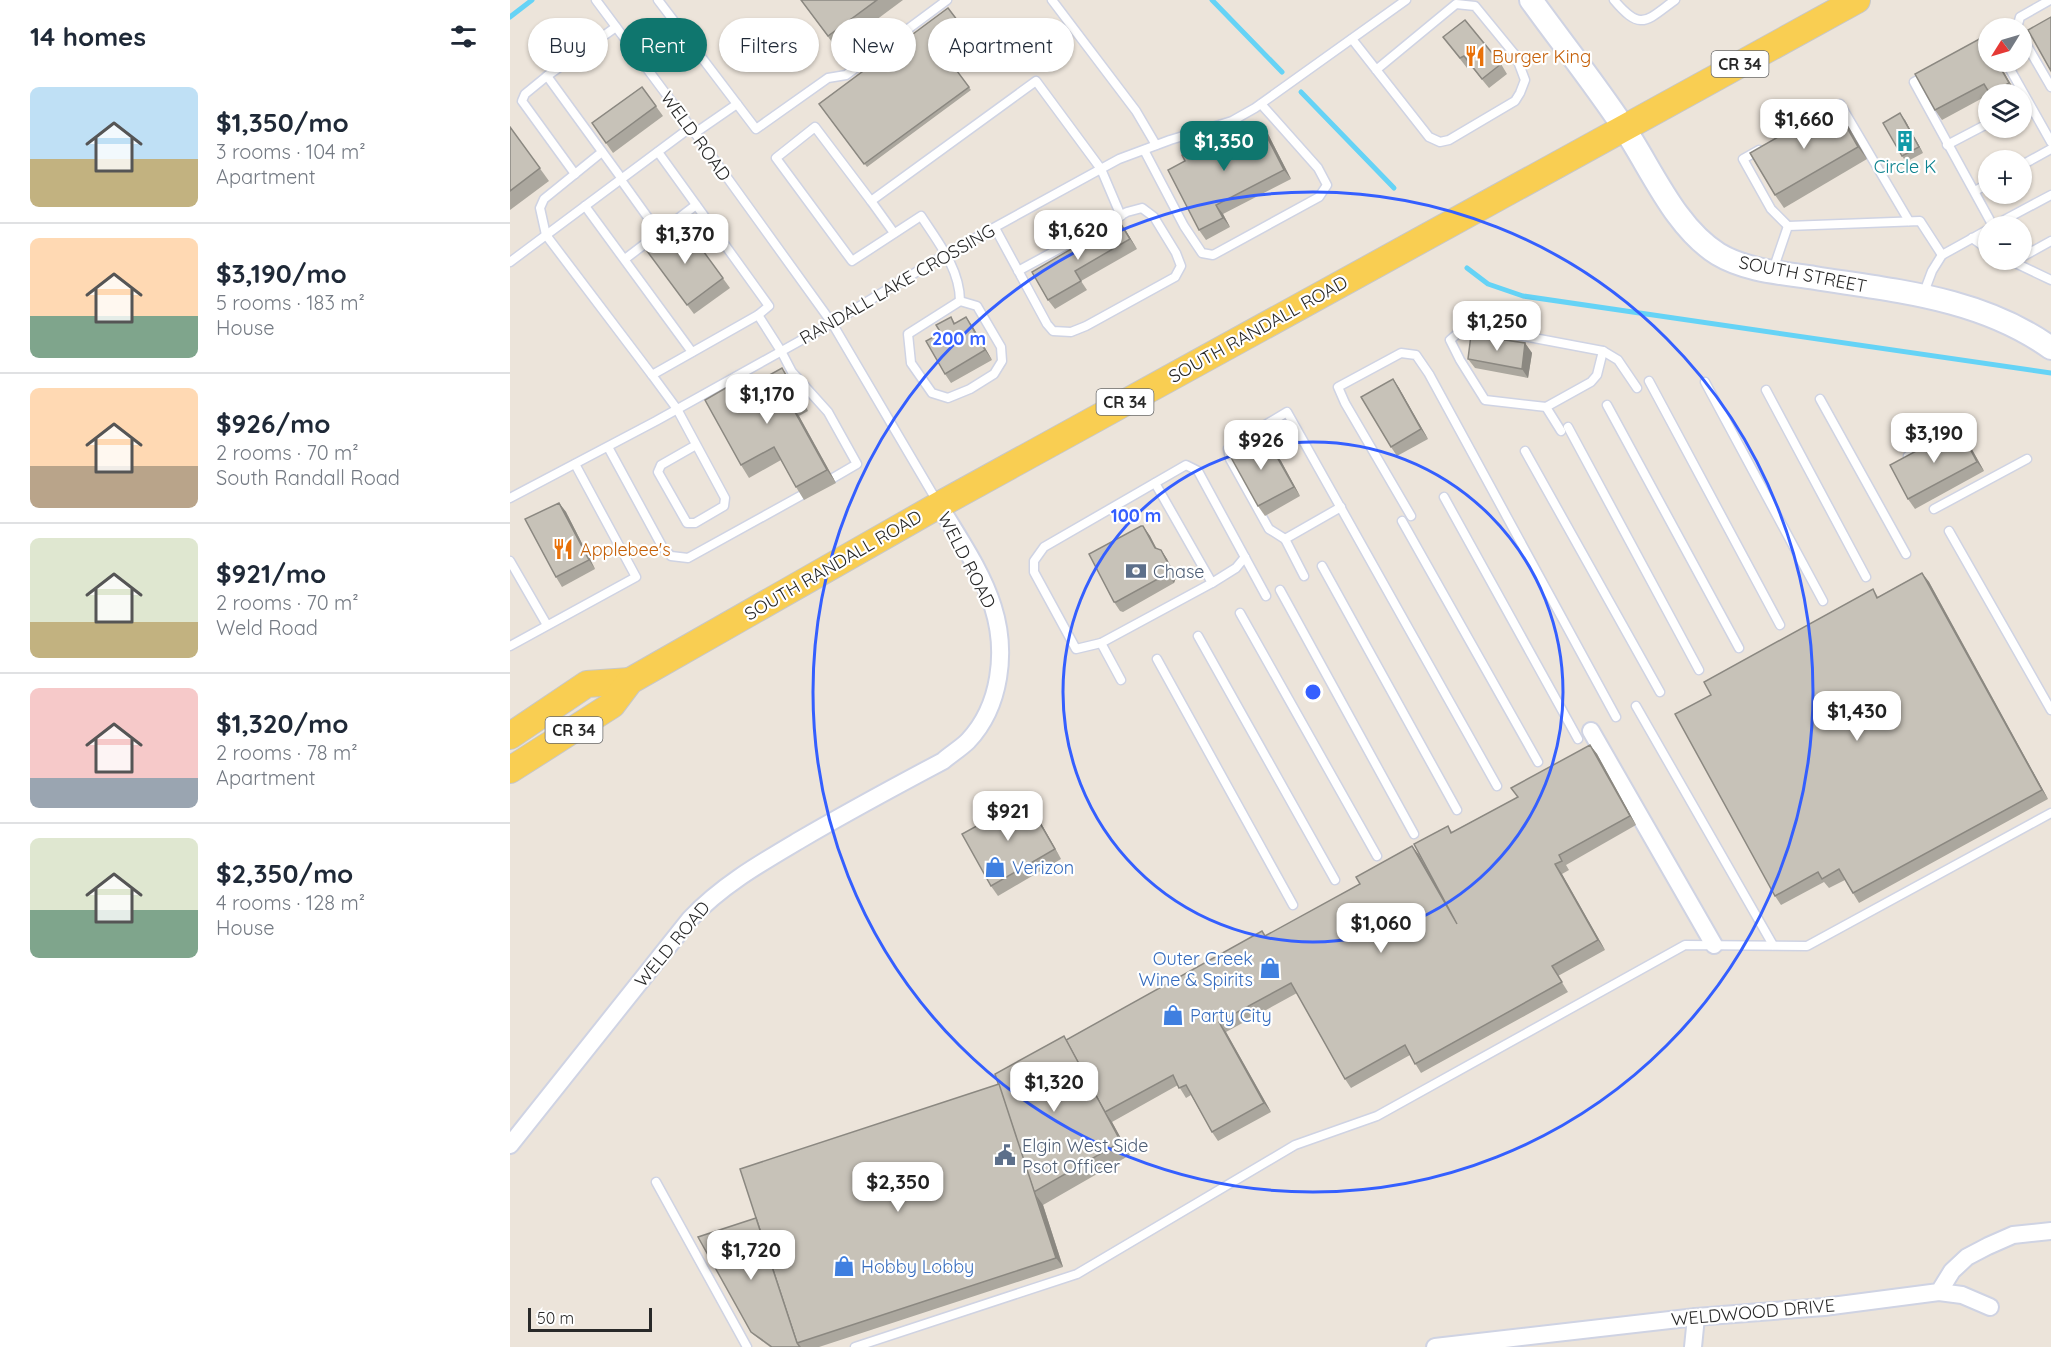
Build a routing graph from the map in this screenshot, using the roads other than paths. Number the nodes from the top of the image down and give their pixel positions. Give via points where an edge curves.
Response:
1 (596, 0) edge
2 (658, 0) edge
3 (947, 0) edge
4 (1053, 0) edge
5 (1406, 0) edge
6 (1530, 0) edge
7 (1614, 0) edge
8 (1675, 0) edge
9 (1857, 0) edge
10 (2050, 0) edge
11 (2020, 18) edge
12 (616, 27) junction
13 (1352, 39) junction
14 (2032, 54) edge
15 (1376, 70) junction
16 (1933, 72) edge
17 (547, 75) junction
18 (2051, 87) edge
19 (736, 104) junction
20 (1261, 104) junction
21 (2032, 114) edge
22 (1820, 115) edge
23 (1623, 127) junction
24 (1978, 129) edge
25 (693, 130) junction
26 (2051, 142) edge
27 (1156, 145) junction
28 (1947, 145) junction
29 (1762, 148) edge
30 (2051, 149) edge
31 (1144, 150) junction
32 (602, 152) junction
33 (658, 152) junction
34 (2032, 159) edge
35 (1101, 169) junction
36 (574, 174) junction
37 (622, 179) junction
38 (1978, 189) edge
39 (1975, 191) junction
40 (2051, 195) edge
41 (871, 201) junction
42 (696, 205) junction
43 (585, 206) junction
44 (1121, 216) junction
45 (1987, 216) edge
46 (2012, 216) edge
47 (1909, 221) junction
48 (1788, 226) junction
49 (995, 228) junction
50 (660, 233) junction
51 (894, 233) junction
52 (546, 235) junction
53 (1978, 235) edge
54 (1972, 238) junction
55 (2051, 241) edge
56 (1978, 242) edge
57 (2032, 251) edge
58 (946, 254) junction
59 (1942, 255) junction
60 (511, 259) edge
61 (625, 259) junction
62 (2032, 270) edge
63 (1018, 271) junction
64 (1773, 271) junction
65 (2051, 280) edge
66 (1923, 295) junction
67 (960, 301) junction
68 (758, 315) junction
69 (832, 323) junction
70 (2051, 348) edge
71 (781, 351) junction
72 (1604, 351) junction
73 (692, 352) junction
74 (652, 375) junction
75 (1649, 381) dead end
76 (1705, 381) dead end
77 (1637, 388) dead end
78 (1766, 390) dead end
79 (1820, 399) dead end
80 (1607, 405) dead end
81 (1546, 407) junction
82 (677, 409) junction
83 (1962, 419) dead end
84 (696, 445) junction
85 (608, 447) junction
86 (1524, 451) dead end
87 (1908, 457) edge
88 (2027, 459) dead end
89 (575, 464) junction
90 (833, 478) dead end
91 (1155, 483) junction
92 (802, 495) edge
93 (1444, 497) dead end
94 (510, 498) edge
95 (939, 505) junction
96 (1341, 507) junction
97 (1934, 509) dead end
98 (1411, 516) dead end
99 (1402, 520) dead end
100 (1948, 531) dead end
101 (1285, 539) junction
102 (1906, 554) dead end
103 (1245, 557) junction
104 (510, 561) edge
105 (1322, 566) dead end
106 (1304, 576) dead end
107 (1866, 577) dead end
108 (1212, 583) junction
109 (1280, 590) dead end
110 (1266, 596) dead end
111 (1823, 601) dead end
112 (1240, 613) dead end
113 (547, 625) junction
114 (1780, 625) dead end
115 (1198, 636) dead end
116 (1101, 644) junction
117 (510, 646) edge
118 (1739, 648) dead end
119 (1156, 659) dead end
120 (1699, 670) dead end
121 (1121, 680) dead end
122 (630, 681) junction
123 (1659, 692) dead end
124 (1636, 706) dead end
125 (2051, 710) edge
126 (1616, 717) dead end
127 (1584, 735) joint
128 (510, 736) edge
129 (1538, 762) dead end
130 (510, 770) edge
131 (1497, 786) dead end
132 (1457, 810) dead end
133 (2051, 813) edge
134 (1414, 834) dead end
135 (1377, 856) dead end
136 (1335, 880) dead end
137 (1293, 905) dead end
138 (1714, 945) junction
139 (1773, 945) junction
140 (510, 1145) edge
141 (656, 1182) dead end
142 (2051, 1231) edge
143 (1939, 1292) junction
144 (1990, 1307) dead end
145 (1696, 1317) junction
146 (747, 1347) edge
147 (855, 1347) edge
148 (1435, 1347) edge
149 (1693, 1347) edge

1 - 12 lane, WELD ROAD
2 - 19 lane
3 - 19 lane via 846,75 828,78 756,129
4 - 27 lane via 1136,111
5 - 13 lane, RANDALL LAKE CROSSING
6 - 23 street, SOUTH STREET
7 - 8 lane via 1638,21 1647,20
9 - 23 main road, SOUTH RANDALL ROAD / CR 34
10 - 11 lane
12 - 17 lane
12 - 25 lane, WELD ROAD
13 - 15 lane
13 - 20 lane, RANDALL LAKE CROSSING
14 - 18 lane
15 - 15 lane via 1429,136 1440,142 1515,101 1525,80 1516,56 1475,6 1456,4
16 - 28 lane via 1914,82
17 - 32 lane
17 - 36 lane via 522,101
19 - 25 lane
20 - 27 lane, RANDALL LAKE CROSSING via 1232,122
20 - 31 lane via 1318,168 1326,185 1319,197 1213,255 1202,253 1184,226
21 - 26 lane
22 - 47 lane via 1840,104
23 - 64 street, SOUTH STREET via 1680,217 1705,245 1734,262
23 - 95 main road, SOUTH RANDALL ROAD / CR 34
24 - 28 lane
25 - 33 lane
25 - 69 lane, WELD ROAD
27 - 31 lane, RANDALL LAKE CROSSING
28 - 39 lane
29 - 48 lane via 1743,159 1771,209
30 - 34 lane
31 - 35 lane, RANDALL LAKE CROSSING
32 - 36 lane
32 - 37 lane
33 - 37 lane
33 - 42 lane
35 - 41 lane via 1036,81
35 - 44 lane
35 - 49 lane, RANDALL LAKE CROSSING
36 - 52 lane via 540,205
37 - 43 lane
37 - 50 lane
38 - 39 lane
39 - 45 lane
40 - 46 lane
41 - 51 lane
41 - 51 lane via 815,127 776,158 852,261
42 - 50 lane
42 - 68 lane via 770,306
43 - 52 lane
43 - 61 lane
44 - 63 lane
44 - 63 lane via 1142,208 1154,217 1181,266 1175,277 1071,332 1053,331
47 - 48 lane
47 - 59 lane via 1920,221
48 - 64 lane
49 - 58 lane, RANDALL LAKE CROSSING
49 - 63 lane
50 - 61 lane
51 - 58 lane via 921,216
52 - 60 lane
52 - 74 lane
53 - 54 lane
54 - 56 lane
54 - 59 lane
55 - 57 lane
58 - 67 lane via 960,287
58 - 69 lane, RANDALL LAKE CROSSING
59 - 66 lane
61 - 73 lane
62 - 65 lane
64 - 66 street, SOUTH STREET
66 - 70 street, SOUTH STREET via 1981,310
67 - 67 lane via 976,306 1001,347 1002,361 994,374 948,398 932,393 911,363 908,334
68 - 71 lane
68 - 73 lane
69 - 71 lane, RANDALL LAKE CROSSING
69 - 95 lane, WELD ROAD
71 - 82 lane, RANDALL LAKE CROSSING
71 - 90 lane via 792,372 828,412 857,464
72 - 77 lane via 1618,360
72 - 81 lane via 1597,375 1590,382
72 - 81 lane via 1491,330 1463,329 1450,340 1485,400
73 - 74 lane
74 - 82 lane
75 - 114 lane
76 - 111 lane
78 - 107 lane
79 - 102 lane
80 - 118 lane
81 - 120 lane via 1564,429
82 - 84 lane
82 - 85 lane, RANDALL LAKE CROSSING
83 - 87 lane
84 - 84 lane via 724,498 724,506 695,523 687,523 658,472 661,465
85 - 89 lane, RANDALL LAKE CROSSING
85 - 92 lane via 671,556 688,558
86 - 123 lane
88 - 97 lane
89 - 94 lane, RANDALL LAKE CROSSING
89 - 113 lane via 636,577
91 - 103 lane via 1186,465 1198,471
91 - 108 lane
91 - 116 lane via 1044,547 1034,561 1034,573 1076,649
93 - 127 lane
95 - 122 main road, SOUTH RANDALL ROAD / CR 34
95 - 140 street, WELD ROAD via 986,589 998,628 998,684 976,731 943,761 751,869 706,902
96 - 101 lane
96 - 101 lane via 1287,412 1228,449 1269,529
96 - 131 lane
98 - 126 lane via 1338,387 1401,352 1416,355 1429,374
99 - 129 lane
100 - 125 lane
101 - 106 lane
103 - 108 lane via 1236,568
103 - 110 lane
104 - 113 lane
105 - 132 lane
108 - 116 lane
109 - 134 lane
112 - 135 lane
113 - 117 lane
115 - 136 lane
116 - 121 lane
119 - 137 lane
122 - 128 main road, SOUTH RANDALL ROAD / CR 34 via 587,684
122 - 130 main road, SOUTH RANDALL ROAD / CR 34 via 612,705
124 - 139 lane
127 - 138 street
133 - 139 lane via 1807,946
138 - 139 lane
138 - 147 lane via 1685,945 1377,1116 1295,1144 1077,1274
141 - 146 lane
142 - 143 street via 2013,1235 1988,1245 1952,1271
143 - 144 street, WELDWOOD DRIVE via 1962,1295
143 - 145 street, WELDWOOD DRIVE via 1824,1307
145 - 148 street, WELDWOOD DRIVE
145 - 149 street

